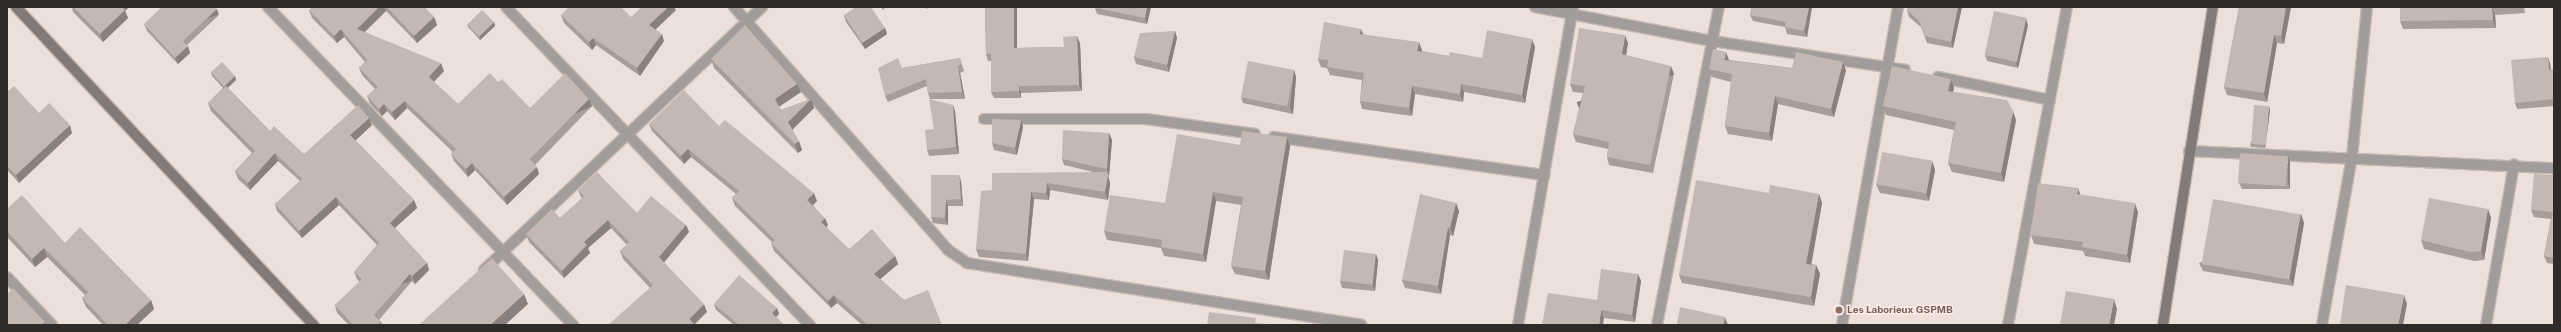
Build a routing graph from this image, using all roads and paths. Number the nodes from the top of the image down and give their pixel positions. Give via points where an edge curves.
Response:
1 (16, 7) edge
2 (268, 7) edge
3 (506, 7) edge
4 (734, 7) edge
5 (762, 7) edge
6 (1534, 7) edge
7 (1718, 7) edge
8 (1898, 7) edge
9 (2067, 7) edge
10 (2213, 7) edge
11 (2367, 7) edge
12 (1572, 11) edge
13 (747, 21) junction
14 (1712, 41) junction
15 (1888, 67) junction
16 (2050, 100) junction
17 (984, 119) dead end
18 (628, 134) junction
19 (2189, 151) junction
20 (2352, 157) junction
21 (2514, 164) junction
22 (2554, 168) edge
23 (1544, 175) junction
24 (504, 251) junction
25 (7, 277) edge
26 (476, 277) edge
27 (52, 325) edge
28 (314, 325) edge
29 (573, 325) edge
30 (810, 325) edge
31 (1361, 325) edge
32 (1518, 325) edge
33 (1657, 325) edge
34 (1842, 325) edge
35 (2008, 325) edge
36 (2163, 325) edge
37 (2322, 325) edge
38 (2486, 325) edge

1 - 28 street
2 - 24 street
3 - 18 street
4 - 13 street
5 - 13 street
6 - 12 street
7 - 14 street
8 - 15 street
9 - 16 street
10 - 19 street
11 - 20 street
12 - 14 street
12 - 23 street
13 - 18 street
13 - 31 street via 948,250 967,263
14 - 15 street
14 - 33 street
15 - 16 street
15 - 34 street
16 - 35 street
17 - 23 street via 1146,119
18 - 24 street
18 - 30 street
19 - 20 street
19 - 36 street
20 - 21 street
20 - 37 street
21 - 22 street
21 - 38 street
23 - 32 street
24 - 26 street
24 - 29 street
25 - 27 street

